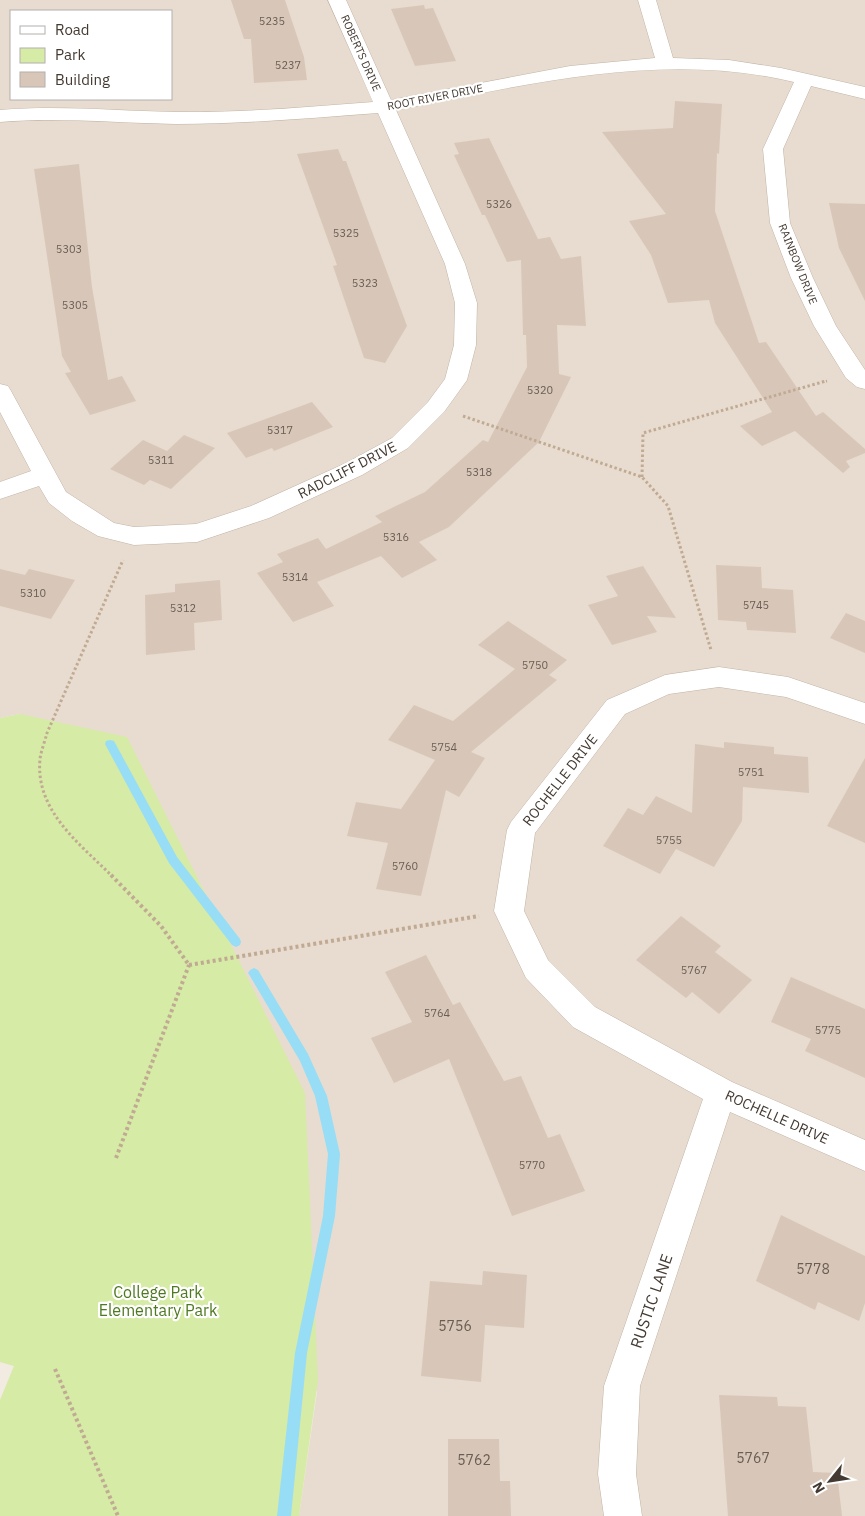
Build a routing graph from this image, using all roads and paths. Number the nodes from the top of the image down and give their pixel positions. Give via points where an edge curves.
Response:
1 (337, 0) edge
2 (647, 0) edge
3 (665, 64) junction
4 (805, 78) junction
5 (865, 93) edge
6 (384, 107) junction
7 (0, 116) edge
8 (859, 377) edge
9 (0, 391) edge
10 (436, 407) junction
11 (46, 475) junction
12 (642, 477) junction
13 (0, 491) edge
14 (134, 536) junction
15 (720, 677) junction
16 (865, 714) edge
17 (509, 911) junction
18 (189, 966) junction
19 (721, 1092) junction
20 (865, 1156) edge
21 (116, 1158) dead end
22 (54, 1369) dead end
23 (118, 1516) edge
24 (623, 1516) edge

1 - 6 street, ROBERTS DRIVE
2 - 3 street
3 - 4 street, ROOT RIVER DRIVE via 729,65
3 - 6 street, ROOT RIVER DRIVE via 570,72
4 - 5 street, ROOT RIVER DRIVE
4 - 8 street, RAINBOW DRIVE via 773,150 780,223 825,326
6 - 7 street, ROOT RIVER DRIVE via 244,117 35,113
6 - 10 street, RADCLIFF DRIVE via 455,264 466,303 466,345 456,380
8 - 12 path via 643,434
9 - 11 street, RADCLIFF DRIVE
10 - 12 path
10 - 14 street, RADCLIFF DRIVE via 400,443 354,469 260,512 197,533
11 - 13 street
11 - 14 street, RADCLIFF DRIVE via 58,497 81,515 107,530
12 - 15 path via 668,506
14 - 18 path via 47,732 40,759 42,788 56,820 161,926
15 - 16 street, ROCHELLE DRIVE via 788,687
15 - 17 street, ROCHELLE DRIVE via 665,685 616,707 521,830
17 - 18 path
17 - 19 street, ROCHELLE DRIVE via 537,969 584,1017
18 - 21 path
19 - 20 street, ROCHELLE DRIVE
19 - 24 street, RUSTIC LANE via 622,1386 617,1474
22 - 23 path

